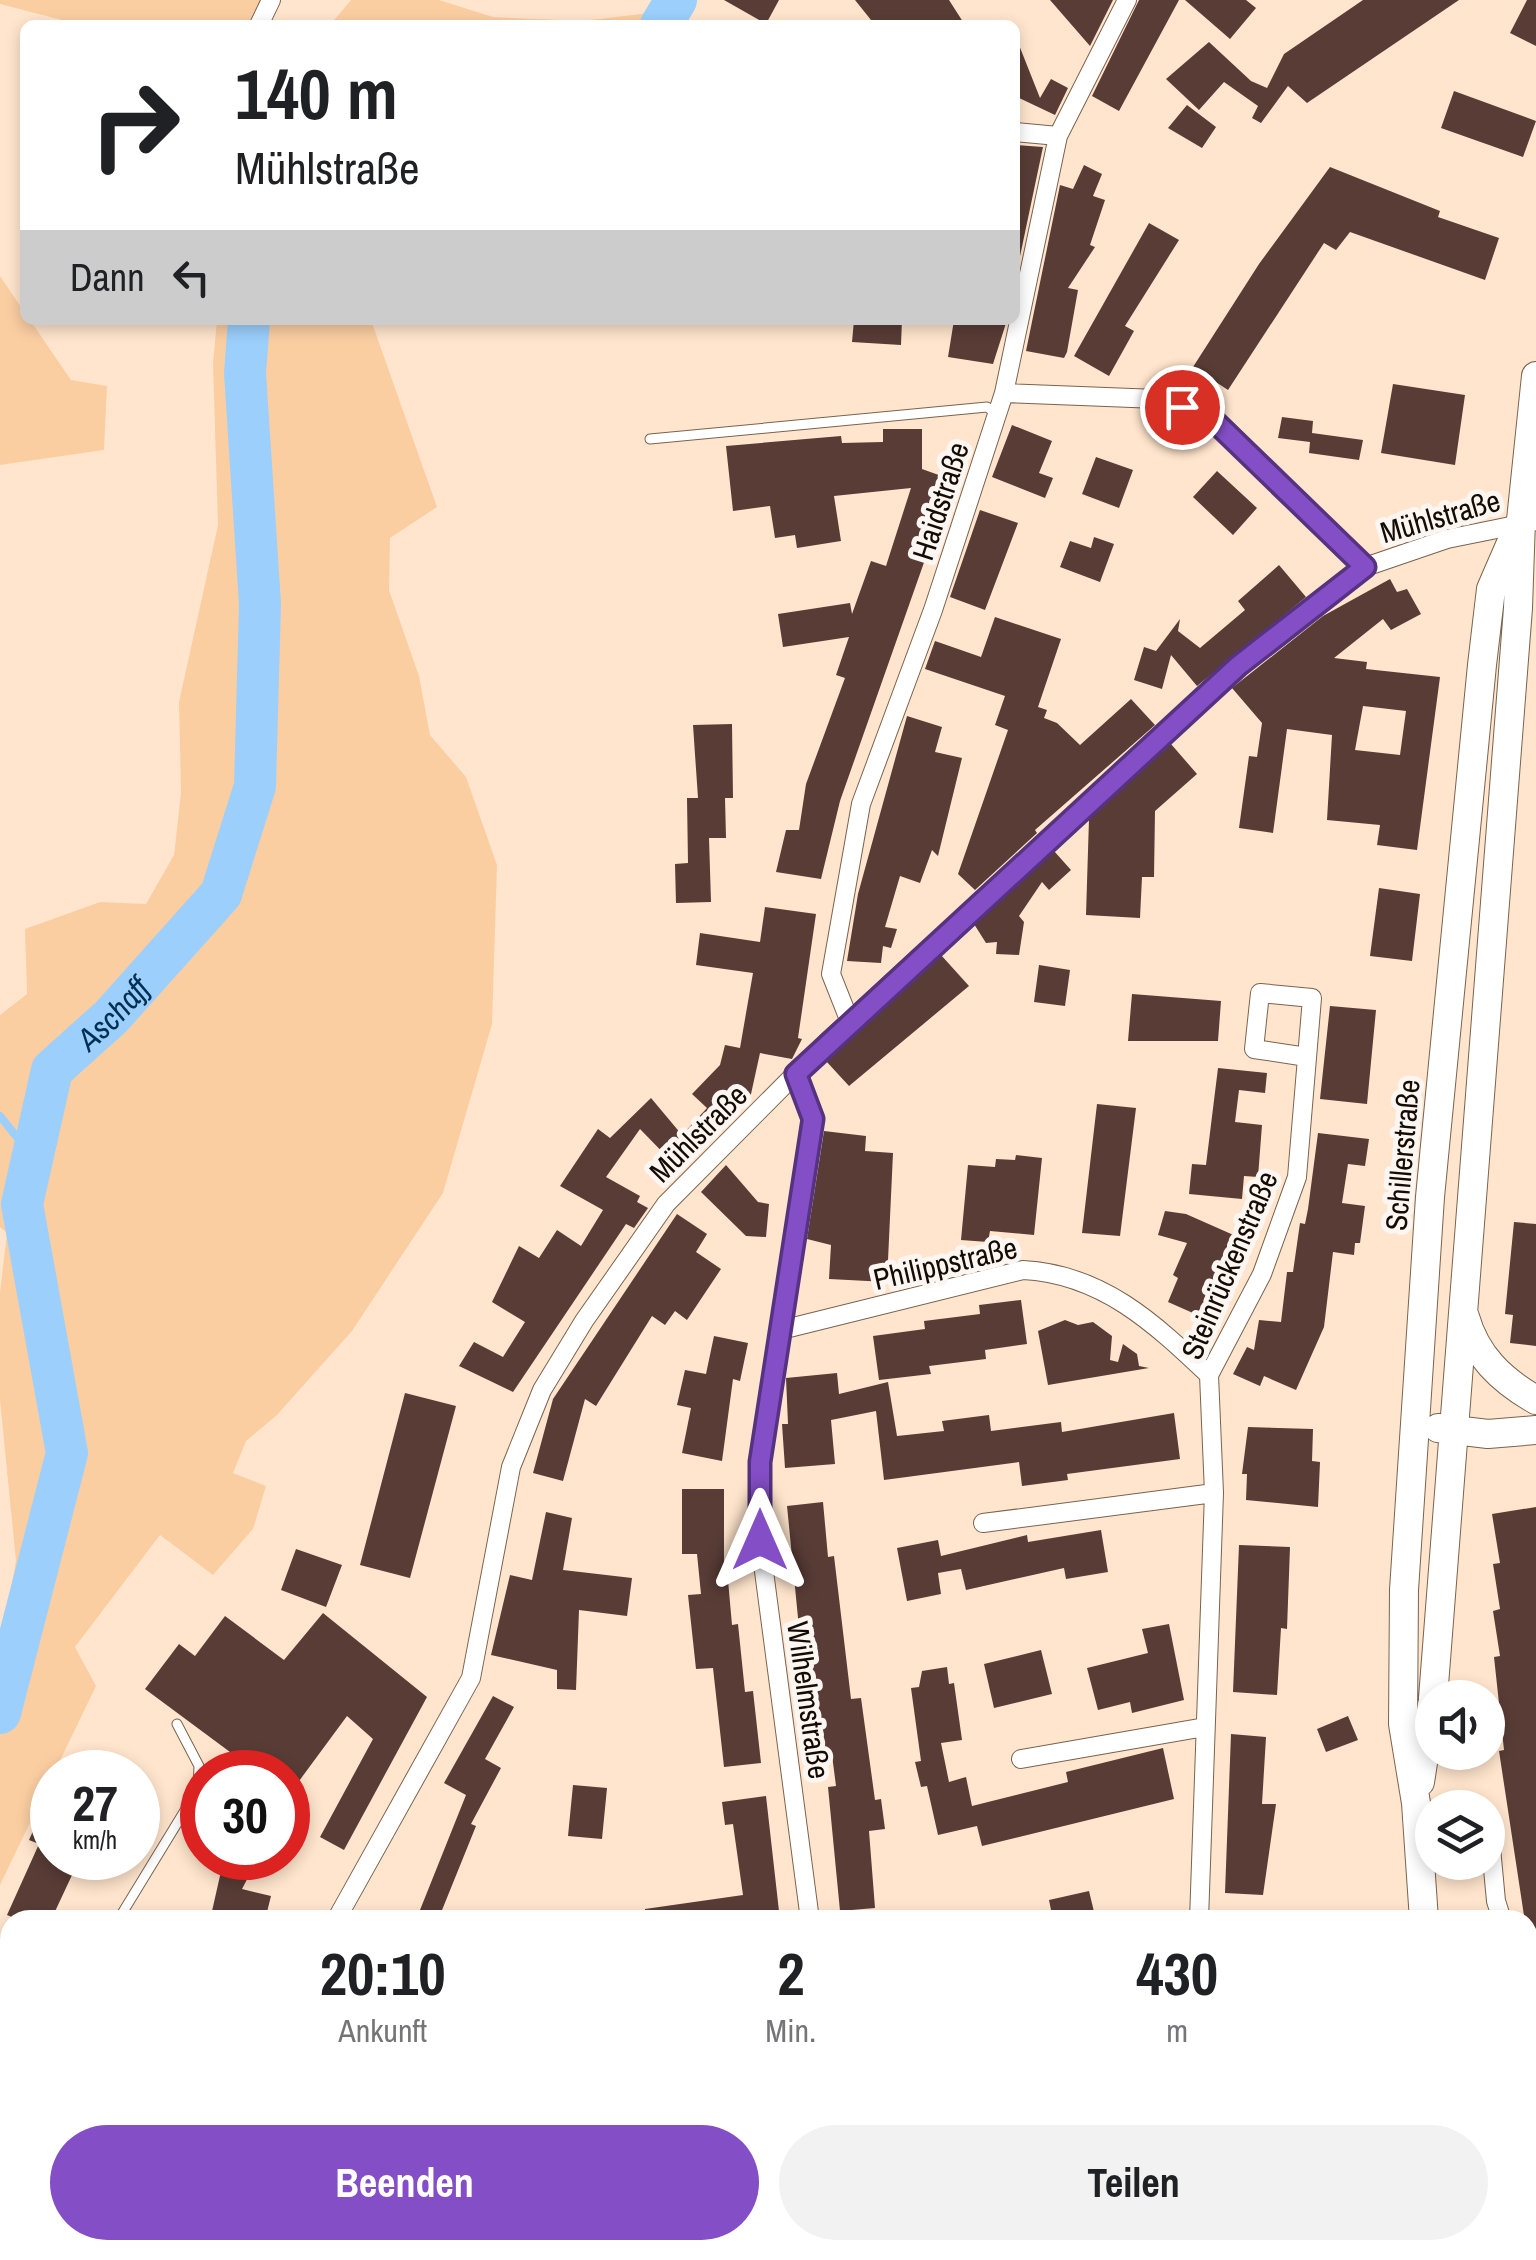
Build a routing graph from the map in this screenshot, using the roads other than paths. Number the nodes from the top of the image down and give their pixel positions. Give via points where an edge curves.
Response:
1 (1127, 0) edge
2 (1020, 132) edge
3 (1058, 136) junction
4 (1020, 317) edge
5 (1018, 325) edge
6 (1536, 376) edge
7 (1004, 393) junction
8 (997, 414) junction
9 (650, 439) dead end
10 (1528, 521) edge
11 (1365, 567) junction
12 (850, 1022) junction
13 (1307, 1058) junction
14 (796, 1074) junction
15 (1462, 1306) junction
16 (782, 1330) junction
17 (1209, 1375) junction
18 (1536, 1400) edge
19 (1414, 1426) junction
20 (1454, 1429) junction
21 (1536, 1430) edge
22 (1214, 1493) junction
23 (983, 1523) dead end
24 (1434, 1680) edge
25 (177, 1724) dead end
26 (1205, 1727) junction
27 (1020, 1759) dead end
28 (1415, 1797) edge
29 (1421, 1880) edge
30 (1494, 1880) edge
31 (124, 1910) edge
32 (342, 1910) edge
33 (809, 1910) edge
34 (1200, 1910) edge
35 (1423, 1910) edge
36 (1499, 1910) edge

1 - 3 street, Haidstraße
2 - 3 street
3 - 4 street, Haidstraße
5 - 7 street, Haidstraße
6 - 10 main road, Schillerstraße
7 - 8 street, Haidstraße
7 - 11 street via 1158,399 1207,414
8 - 9 lane via 987,407
8 - 12 street, Haidstraße via 924,637 860,804 831,974
10 - 11 street, Mühlstraße
10 - 15 main road, Schillerstraße
10 - 19 main road, Schillerstraße via 1491,588 1433,1159
11 - 12 street, Mühlstraße via 1238,666
12 - 14 street, Mühlstraße
13 - 13 street, Steinrückenstraße via 1312,998 1260,992 1254,1050
13 - 17 street, Steinrückenstraße via 1297,1177 1262,1274
14 - 16 street, Wilhelmstraße via 813,1119
14 - 32 street, Mühlstraße via 666,1204 542,1390 511,1467 471,1678
15 - 18 main road via 1471,1340 1486,1362
15 - 20 main road, Schillerstraße
16 - 17 street, Philippstraße via 1023,1270 1060,1272 1148,1320
16 - 33 street, Wilhelmstraße via 760,1462 760,1540
17 - 22 street, Steinrückenstraße
19 - 20 main road
19 - 28 main road, Schillerstraße via 1403,1724
20 - 21 main road
20 - 24 main road, Schillerstraße
22 - 23 street
22 - 26 street, Steinrückenstraße
25 - 31 lane via 199,1766 198,1789
26 - 27 street
26 - 34 street, Steinrückenstraße
29 - 35 main road, Schillerstraße
30 - 36 street

